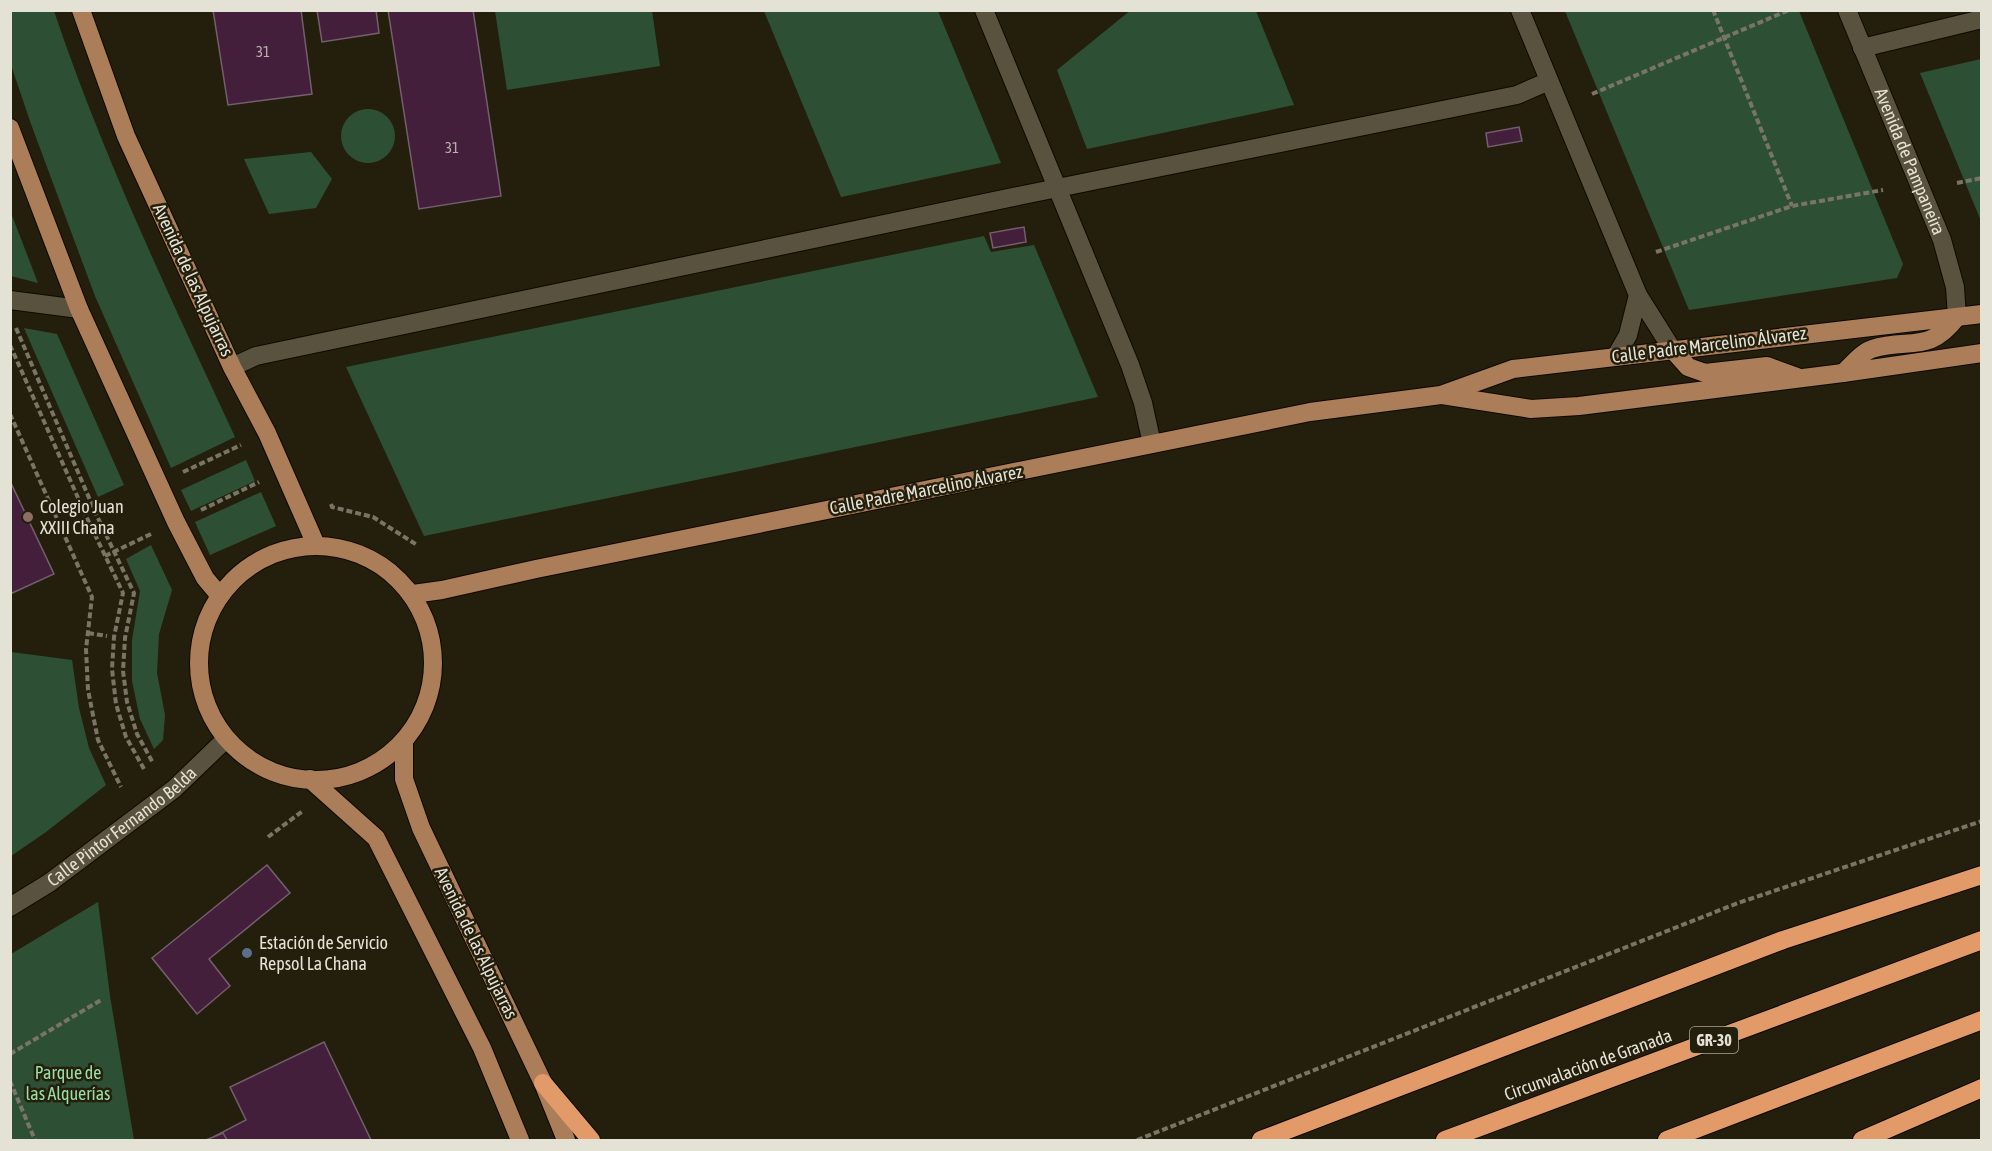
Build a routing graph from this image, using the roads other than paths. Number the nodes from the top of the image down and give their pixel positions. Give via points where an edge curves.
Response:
1 (81, 10) edge
2 (984, 10) edge
3 (1520, 10) edge
4 (1847, 10) edge
5 (1982, 19) edge
6 (1862, 48) junction
7 (1549, 81) junction
8 (10, 128) edge
9 (1058, 188) junction
10 (1638, 295) junction
11 (10, 300) edge
12 (79, 309) junction
13 (1982, 314) edge
14 (1957, 317) junction
15 (1672, 349) junction
16 (1982, 353) edge
17 (1616, 356) junction
18 (232, 367) junction
19 (1843, 373) junction
20 (1801, 379) junction
21 (1441, 395) junction
22 (1152, 444) junction
23 (316, 545) junction
24 (413, 594) junction
25 (220, 596) junction
26 (226, 739) junction
27 (404, 740) junction
28 (310, 779) junction
29 (1982, 875) edge
30 (10, 907) edge
31 (1982, 940) edge
32 (1982, 1020) edge
33 (543, 1083) junction
34 (1982, 1088) edge
35 (520, 1140) edge
36 (566, 1140) edge
37 (591, 1140) edge
38 (1261, 1140) edge
39 (1445, 1140) edge
40 (1667, 1140) edge
41 (1862, 1140) edge

1 - 18 main road, Avenida de las Alpujarras via 126,136
2 - 9 street
3 - 7 street
4 - 6 street, Avenida de Pampaneira
5 - 6 street
6 - 14 street, Avenida de Pampaneira via 1942,240 1955,287
7 - 9 street via 1517,95
7 - 10 street
8 - 12 main road
9 - 18 street via 268,353
9 - 22 street via 1130,365
10 - 15 street
10 - 17 street via 1628,335
11 - 12 street
12 - 25 main road via 176,522 205,578
13 - 14 main road, Calle Padre Marcelino Álvarez
14 - 15 main road, Calle Padre Marcelino Álvarez
14 - 19 main road via 1946,331 1931,340 1870,349
15 - 17 main road, Calle Padre Marcelino Álvarez
15 - 20 main road via 1688,367 1705,373 1767,366
16 - 19 main road, Calle Padre Marcelino Álvarez
17 - 21 main road, Calle Padre Marcelino Álvarez via 1513,369
18 - 23 main road, Avenida de las Alpujarras via 267,433
19 - 20 main road, Calle Padre Marcelino Álvarez
20 - 21 main road, Calle Padre Marcelino Álvarez via 1531,409
21 - 22 main road, Calle Padre Marcelino Álvarez via 1310,412
22 - 24 main road, Calle Padre Marcelino Álvarez
23 - 24 main road via 351,550 379,562
23 - 25 main road via 283,549 249,566
24 - 27 main road via 429,629 434,662 428,699
25 - 26 main road via 203,632 198,669 207,706
26 - 28 main road via 256,764 289,778
26 - 30 street, Calle Pintor Fernando Belda via 174,789 49,883
27 - 28 main road via 365,770 324,780
27 - 33 main road, Avenida de las Alpujarras via 404,779 422,828
28 - 35 main road via 376,838 482,1048
29 - 38 highway via 1783,940
31 - 39 highway, Circunvalación de Granada / GR-30
32 - 40 highway
33 - 36 main road, Avenida de las Alpujarras
33 - 37 highway
34 - 41 highway

